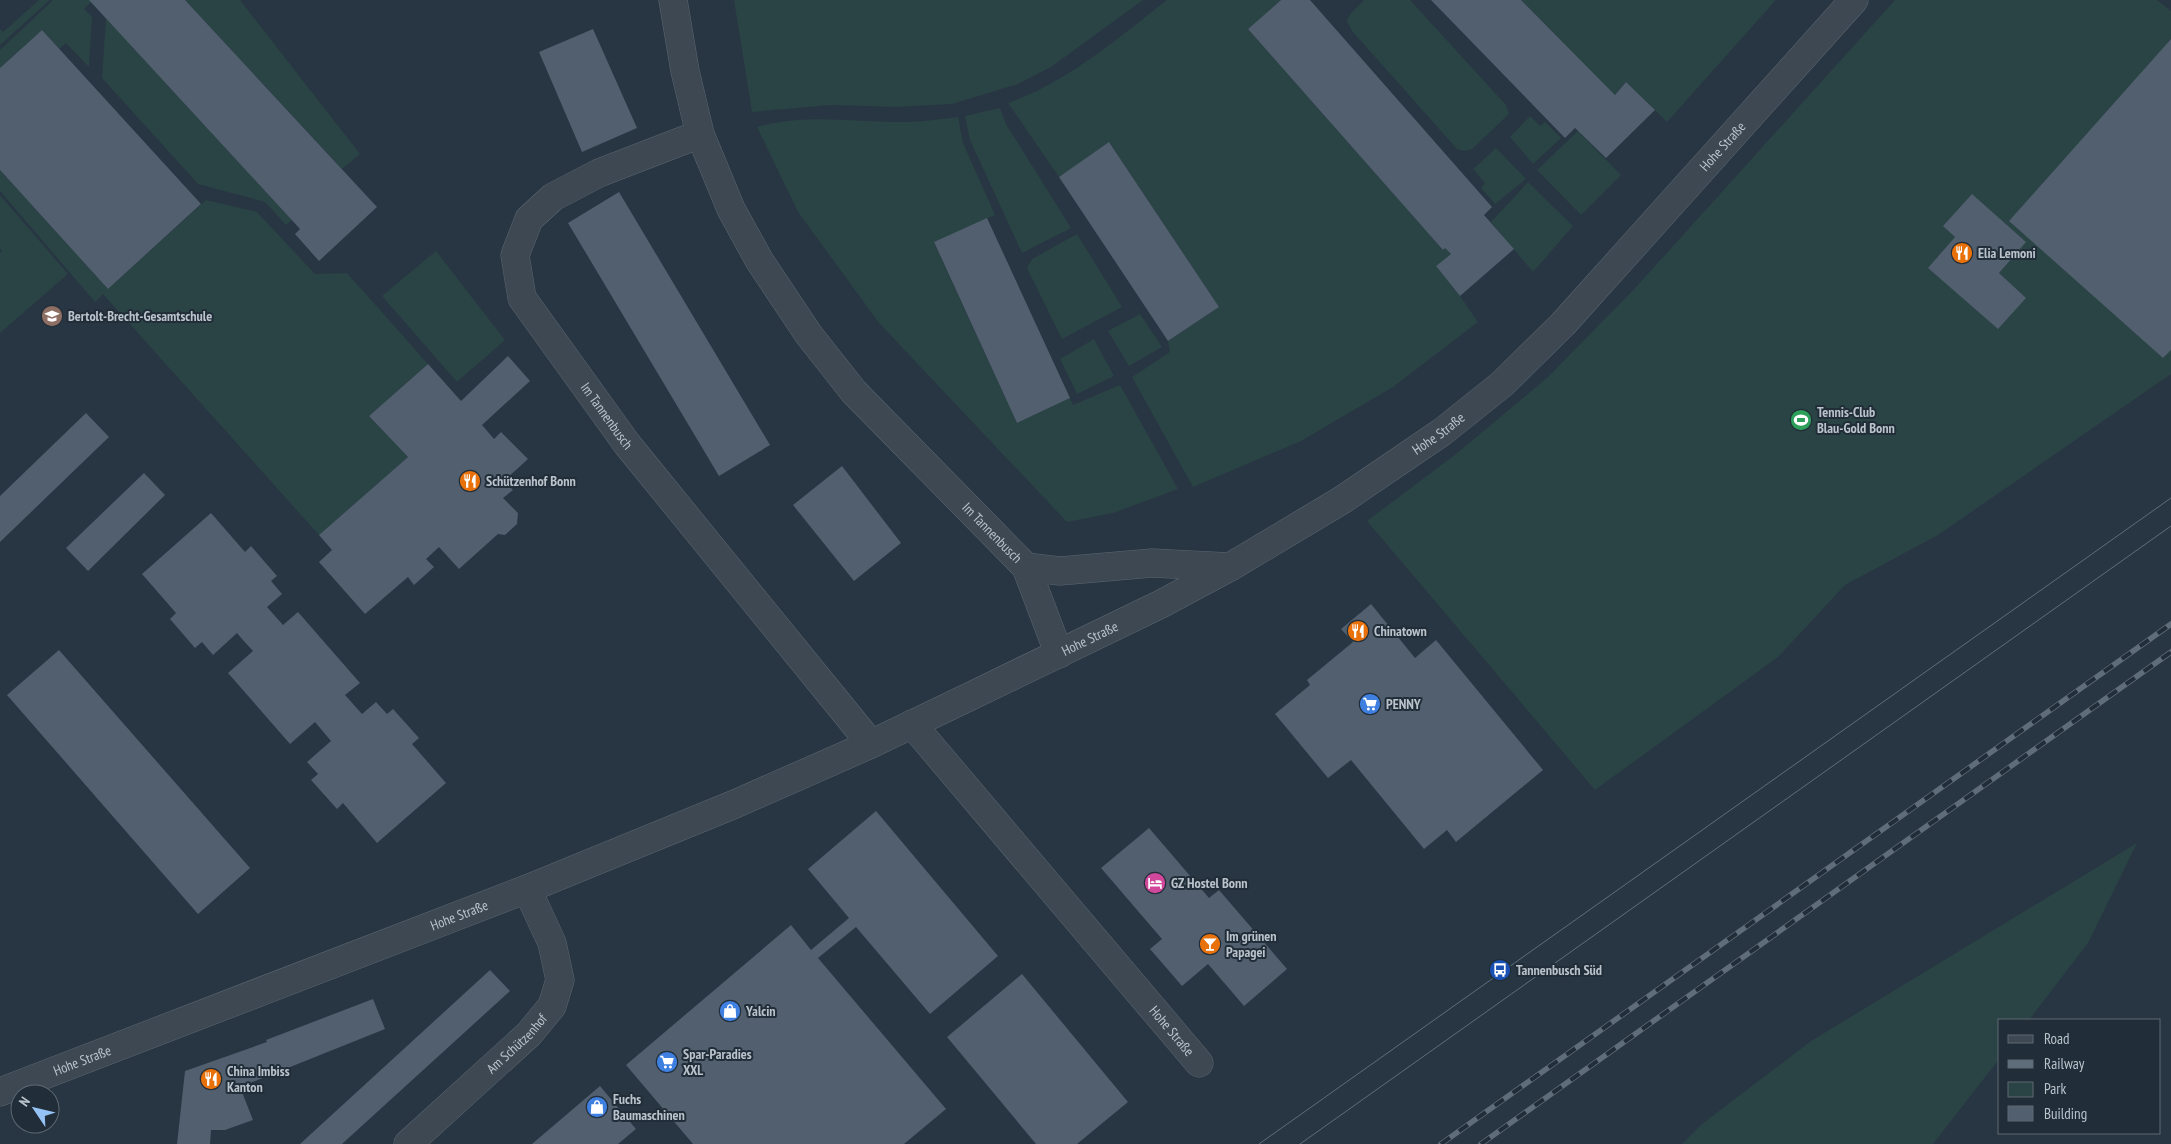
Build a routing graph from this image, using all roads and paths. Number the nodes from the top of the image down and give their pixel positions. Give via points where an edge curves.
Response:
1 (673, 0) edge
2 (1854, 0) edge
3 (700, 134) junction
4 (1026, 567) junction
5 (1230, 567) junction
6 (1059, 654) junction
7 (912, 724) junction
8 (871, 744) junction
9 (527, 889) junction
10 (1199, 1063) dead end
11 (0, 1092) edge
12 (408, 1144) edge

1 - 3 street, Im Tannenbusch
2 - 5 street, Hohe Straße via 1563,324 1502,384 1442,432 1342,500
3 - 4 street, Im Tannenbusch via 730,209 759,260 809,335 854,392
3 - 8 street, Im Tannenbusch via 599,173 553,197 529,219 515,255 522,298 627,444
4 - 5 street via 1060,571 1152,563
4 - 6 street, Im Tannenbusch
5 - 6 street, Hohe Straße
6 - 7 street, Hohe Straße
7 - 8 street, Hohe Straße
7 - 10 street, Hohe Straße
8 - 9 street, Hohe Straße
9 - 11 street, Hohe Straße
9 - 12 street, Am Schützenhof via 552,943 560,980 552,1006 529,1034

